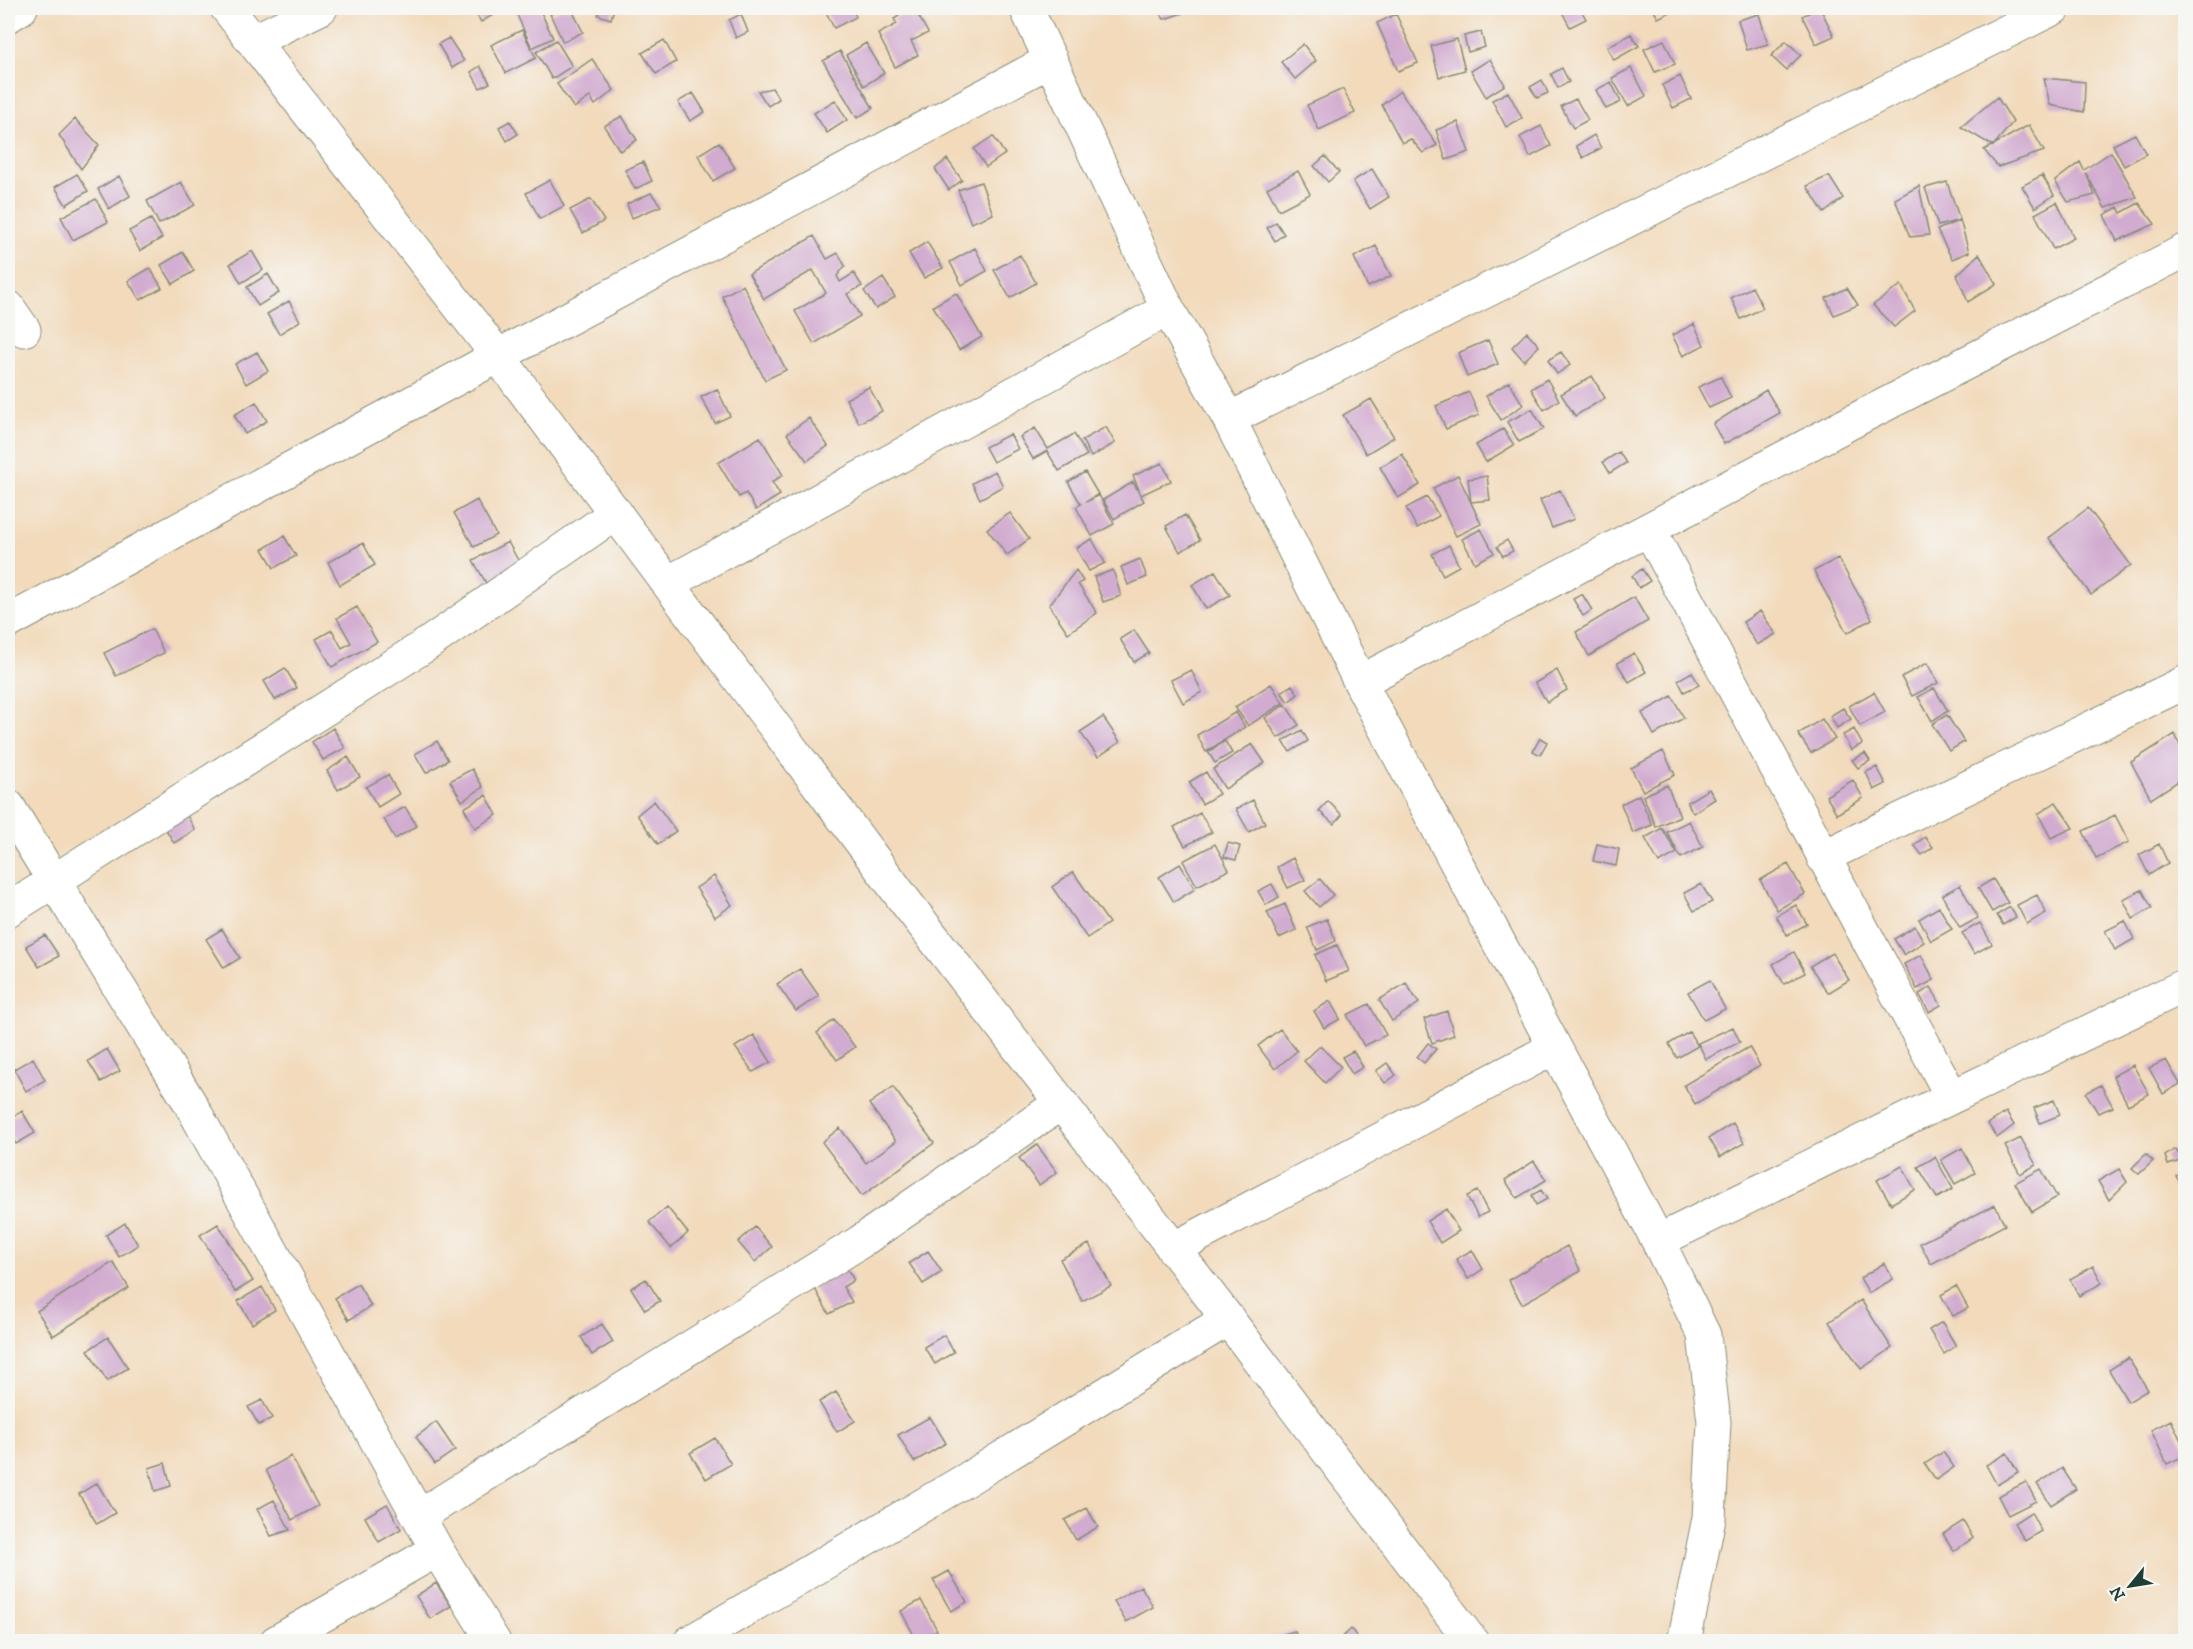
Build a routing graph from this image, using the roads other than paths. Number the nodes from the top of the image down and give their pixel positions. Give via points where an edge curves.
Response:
1 (21, 8) edge
2 (227, 8) edge
3 (321, 8) edge
4 (1026, 8) edge
5 (2054, 8) edge
6 (8, 16) edge
7 (253, 41) junction
8 (1051, 60) junction
9 (2186, 250) edge
10 (1168, 309) junction
11 (498, 356) junction
12 (1229, 418) junction
13 (616, 513) junction
14 (1649, 529) junction
15 (668, 583) junction
16 (8, 622) edge
17 (1360, 682) junction
18 (2186, 682) edge
19 (8, 806) edge
20 (1823, 857) junction
21 (54, 881) junction
22 (8, 910) edge
23 (2186, 985) edge
24 (1554, 1048) junction
25 (1952, 1097) junction
26 (1061, 1103) junction
27 (1658, 1242) junction
28 (1173, 1249) junction
29 (1228, 1319) junction
30 (419, 1516) junction
31 (437, 1550) junction
32 (276, 1641) edge
33 (494, 1641) edge
34 (690, 1641) edge
35 (1472, 1641) edge
36 (1684, 1641) edge

1 - 6 street
2 - 7 street
3 - 7 street
4 - 8 street
5 - 12 street
7 - 11 street
8 - 10 street
8 - 11 street
9 - 14 street
10 - 12 street
10 - 15 street
11 - 13 street
11 - 16 street
12 - 17 street
13 - 15 street
13 - 21 street via 429,643
14 - 17 street
14 - 20 street
15 - 26 street
17 - 24 street
18 - 20 street
19 - 21 street
20 - 25 street
21 - 22 street
21 - 30 street via 190,1102
23 - 25 street
24 - 27 street
24 - 28 street
25 - 27 street
26 - 28 street
26 - 30 street via 860,1242
27 - 36 street via 1704,1335 1714,1422 1709,1518
28 - 29 street
29 - 34 street via 964,1481
29 - 35 street
30 - 31 street
31 - 32 street
31 - 33 street

